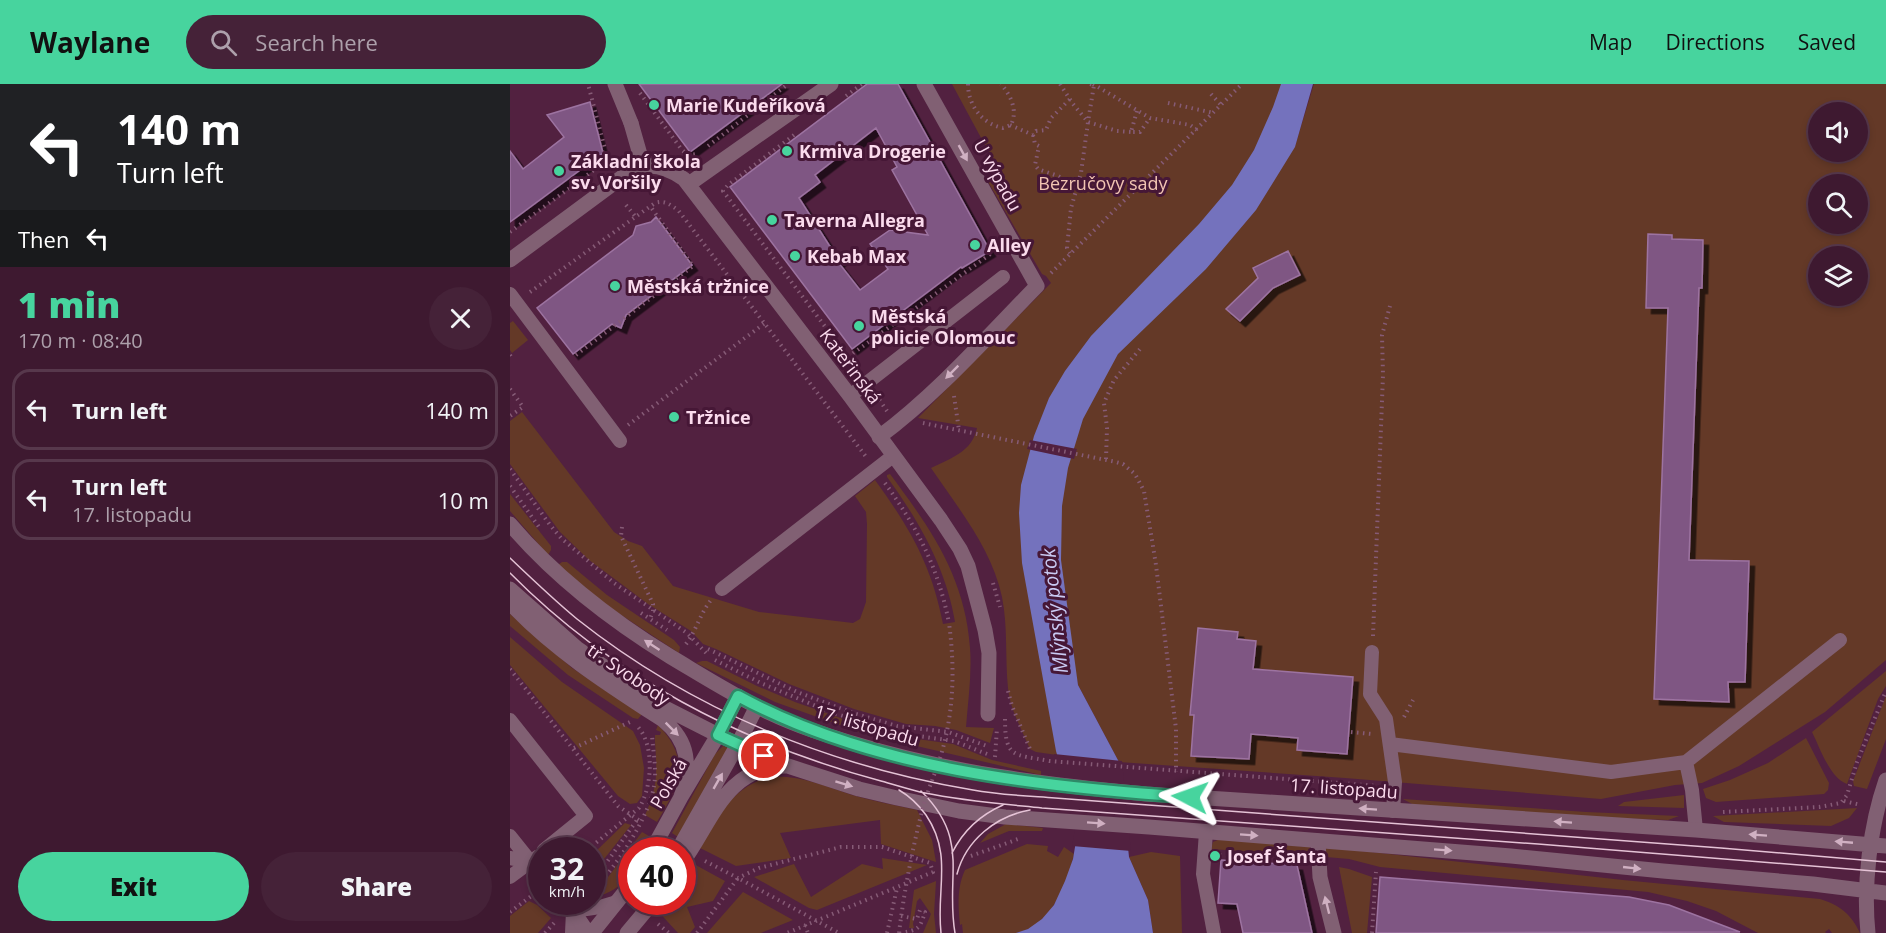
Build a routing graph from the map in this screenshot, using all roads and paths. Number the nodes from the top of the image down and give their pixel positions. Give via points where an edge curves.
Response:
1 (588, 84) edge
2 (615, 84) edge
3 (788, 84) edge
4 (831, 84) edge
5 (862, 84) edge
6 (924, 84) edge
7 (968, 84) edge
8 (1001, 84) edge
9 (1060, 84) edge
10 (1092, 84) edge
11 (1242, 84) edge
12 (638, 91) dead end
13 (1210, 94) dead end
14 (843, 98) dead end
15 (1070, 99) junction
16 (1168, 103) dead end
17 (1222, 105) junction
18 (1137, 111) junction
19 (1214, 113) junction
20 (1150, 118) junction
21 (1088, 122) junction
22 (1010, 125) junction
23 (1197, 130) junction
24 (1131, 132) junction
25 (795, 134) dead end
26 (1033, 135) junction
27 (643, 165) junction
28 (689, 184) junction
29 (1077, 186) junction
30 (626, 205) dead end
31 (650, 206) junction
32 (635, 216) junction
33 (510, 232) edge
34 (988, 240) dead end
35 (1070, 253) junction
36 (510, 260) edge
37 (1003, 277) dead end
38 (1038, 286) junction
39 (513, 298) edge
40 (1390, 306) dead end
41 (765, 323) junction
42 (1140, 349) dead end
43 (848, 357) junction
44 (573, 358) dead end
45 (860, 374) dead end
46 (950, 374) junction
47 (510, 389) edge
48 (873, 392) dead end
49 (850, 396) junction
50 (510, 416) edge
51 (900, 417) junction
52 (959, 430) junction
53 (879, 437) junction
54 (618, 438) joint
55 (893, 456) junction
56 (1104, 459) junction
57 (868, 460) dead end
58 (510, 470) edge
59 (887, 485) dead end
60 (510, 486) edge
61 (510, 524) edge
62 (622, 527) dead end
63 (542, 529) dead end
64 (510, 589) edge
65 (722, 589) joint
66 (510, 603) edge
67 (633, 608) dead end
68 (653, 611) junction
69 (650, 619) junction
70 (670, 633) dead end
71 (691, 637) junction
72 (1840, 640) dead end
73 (685, 645) dead end
74 (708, 649) dead end
75 (1372, 652) joint
76 (510, 669) edge
77 (1006, 684) dead end
78 (1886, 691) edge
79 (738, 696) junction
80 (757, 706) junction
81 (988, 714) dead end
82 (510, 720) edge
83 (630, 722) dead end
84 (997, 727) dead end
85 (1005, 728) dead end
86 (640, 730) dead end
87 (652, 733) dead end
88 (718, 735) junction
89 (738, 744) junction
90 (1390, 744) junction
91 (987, 746) dead end
92 (573, 748) junction
93 (1030, 749) dead end
94 (1686, 762) junction
95 (788, 766) junction
96 (1176, 772) junction
97 (1885, 783) edge
98 (1382, 786) dead end
99 (681, 797) junction
100 (1844, 801) junction
101 (1860, 804) dead end
102 (1393, 811) junction
103 (1722, 812) dead end
104 (629, 814) junction
105 (639, 820) junction
106 (1696, 830) junction
107 (1206, 832) junction
108 (510, 836) edge
109 (561, 837) edge
110 (602, 837) edge
111 (659, 837) edge
112 (685, 837) edge
113 (1025, 837) dead end
114 (696, 841) edge
115 (1318, 841) junction
116 (1879, 846) edge
117 (528, 848) edge
118 (1204, 853) junction
119 (528, 856) edge
120 (696, 856) dead end
121 (971, 856) dead end
122 (510, 858) edge
123 (1311, 862) dead end
124 (528, 863) edge
125 (606, 863) edge
126 (1376, 872) dead end
127 (606, 873) edge
128 (510, 877) edge
129 (738, 878) junction
130 (897, 888) junction
131 (1866, 890) junction
132 (1886, 893) edge
133 (528, 899) edge
134 (617, 902) joint
135 (606, 905) edge
136 (510, 912) edge
137 (569, 915) edge
138 (575, 915) edge
139 (631, 915) edge
140 (642, 915) edge
141 (901, 916) junction
142 (559, 918) dead end
143 (816, 921) junction
144 (805, 925) junction
145 (545, 933) edge
146 (572, 933) edge
147 (590, 933) edge
148 (616, 933) edge
149 (627, 933) edge
150 (697, 933) edge
151 (787, 933) edge
152 (808, 933) edge
153 (839, 933) edge
154 (887, 933) edge
155 (900, 933) edge
156 (1214, 933) edge
157 (1334, 933) edge
158 (1372, 933) edge
159 (1868, 933) edge

1 - 33 path via 605,149 603,161
2 - 27 street
3 - 12 path via 691,156
4 - 28 street
5 - 14 path
6 -> 38 street, U výpadu
7 - 22 path via 970,98 982,118 996,127
8 - 22 path via 1013,108
9 - 15 path
10 - 18 path
10 - 21 path
11 - 17 path
13 - 17 path
15 - 21 path
15 - 26 path via 1051,118 1046,130
16 - 19 path
17 - 19 path
18 - 20 path
18 - 24 path
19 - 23 path
20 - 23 path via 1190,125
20 - 24 path via 1140,132
21 - 24 path
21 - 29 path
22 - 26 path
23 - 35 path
25 - 43 path via 723,192
26 - 29 path via 1039,146 1035,165 1038,169
27 - 28 street, Kateřinská via 669,170
27 - 36 street via 611,184
28 - 49 street, Kateřinská
29 - 35 path via 1071,208 1067,248
30 - 32 path
31 - 32 path
31 - 41 path via 662,201 678,210
31 - 44 path via 693,266
32 - 39 path
34 - 43 path via 994,249 988,255
35 - 38 path
37 - 49 lane
38 -> 46 street
39 - 54 lane
40 - 75 path via 1382,335
41 - 54 path
41 - 57 path
42 - 56 path via 1114,380 1104,403
43 - 45 path
46 - 51 street
46 - 52 path
47 - 50 path via 523,407
48 - 51 path
49 - 53 street, Kateřinská
51 - 52 path
51 - 53 street
52 - 56 path
53 - 55 street, Kateřinská
55 - 65 lane
55 - 81 street, Kateřinská via 941,520 968,566 989,653
56 - 96 path via 1129,468 1144,491 1176,729
58 - 68 path via 561,538
59 - 141 path, bridge via 925,547 941,588 953,669 949,717 909,865
60 - 63 path
79 -> 61 street, tř. Svobody via 656,648 589,601 548,566
62 - 68 path via 621,536
64 - 88 street, tř. Svobody via 605,668 657,703
65 - 71 path via 707,605
66 -> 99 street, tř. Svobody via 560,649 675,731 687,761
67 - 69 path
68 - 69 path
68 - 71 path
69 - 70 path
71 - 73 path
71 - 84 path via 708,655 763,684 885,729 954,741 994,757
72 - 94 lane
74 - 91 path via 853,713 897,726 948,732
75 - 90 lane via 1370,694 1386,719
76 - 92 path
77 - 93 path
78 - 100 path
79 - 80 street, 17. listopadu
79 - 88 street, Polská
80 - 89 street
102 -> 80 street, 17. listopadu via 1069,787 956,770 803,727
82 - 109 lane via 586,816
83 - 92 path
85 - 96 path via 1007,750 1013,753 1063,763
86 - 104 path via 647,746 649,779 644,800
87 - 105 path via 654,787
88 - 89 street, tř. Svobody
88 - 99 street, Polská
89 - 95 street
112 -> 89 street
90 - 94 lane via 1611,772
90 - 102 lane via 1395,782
92 - 104 path via 618,806
94 - 106 lane
95 -> 107 street via 859,789 984,815
95 - 114 street via 771,767 741,780 726,793
96 - 98 path
97 - 116 street
99 - 111 street, Polská
100 - 101 path
100 - 103 path via 1832,806
106 -> 102 street, 17. listopadu
104 - 105 path
104 - 110 path
105 - 125 path
105 - 127 path via 638,830
116 -> 106 street, 17. listopadu
107 -> 115 street
107 - 118 lane
108 - 117 lane
113 - 121 path
115 -> 131 street
157 -> 115 street via 1320,878
116 - 131 street
118 - 123 path
118 - 156 lane via 1203,874
119 - 122 lane
120 - 129 path
124 - 128 lane
126 - 158 path
129 - 130 path via 759,868 841,847 882,847 930,864 933,872
129 - 143 path
129 - 150 path
130 - 143 path
130 - 154 path
131 - 132 street
131 - 159 street
133 - 136 path
134 - 135 lane
134 - 147 street
137 - 146 lane
138 - 147 street
139 - 148 street
140 - 149 street
141 - 155 path, bridge
141 - 155 path via 917,919 920,910 925,912 916,930
142 - 145 path
143 - 144 path
143 - 153 path
144 - 151 path
144 - 152 path

